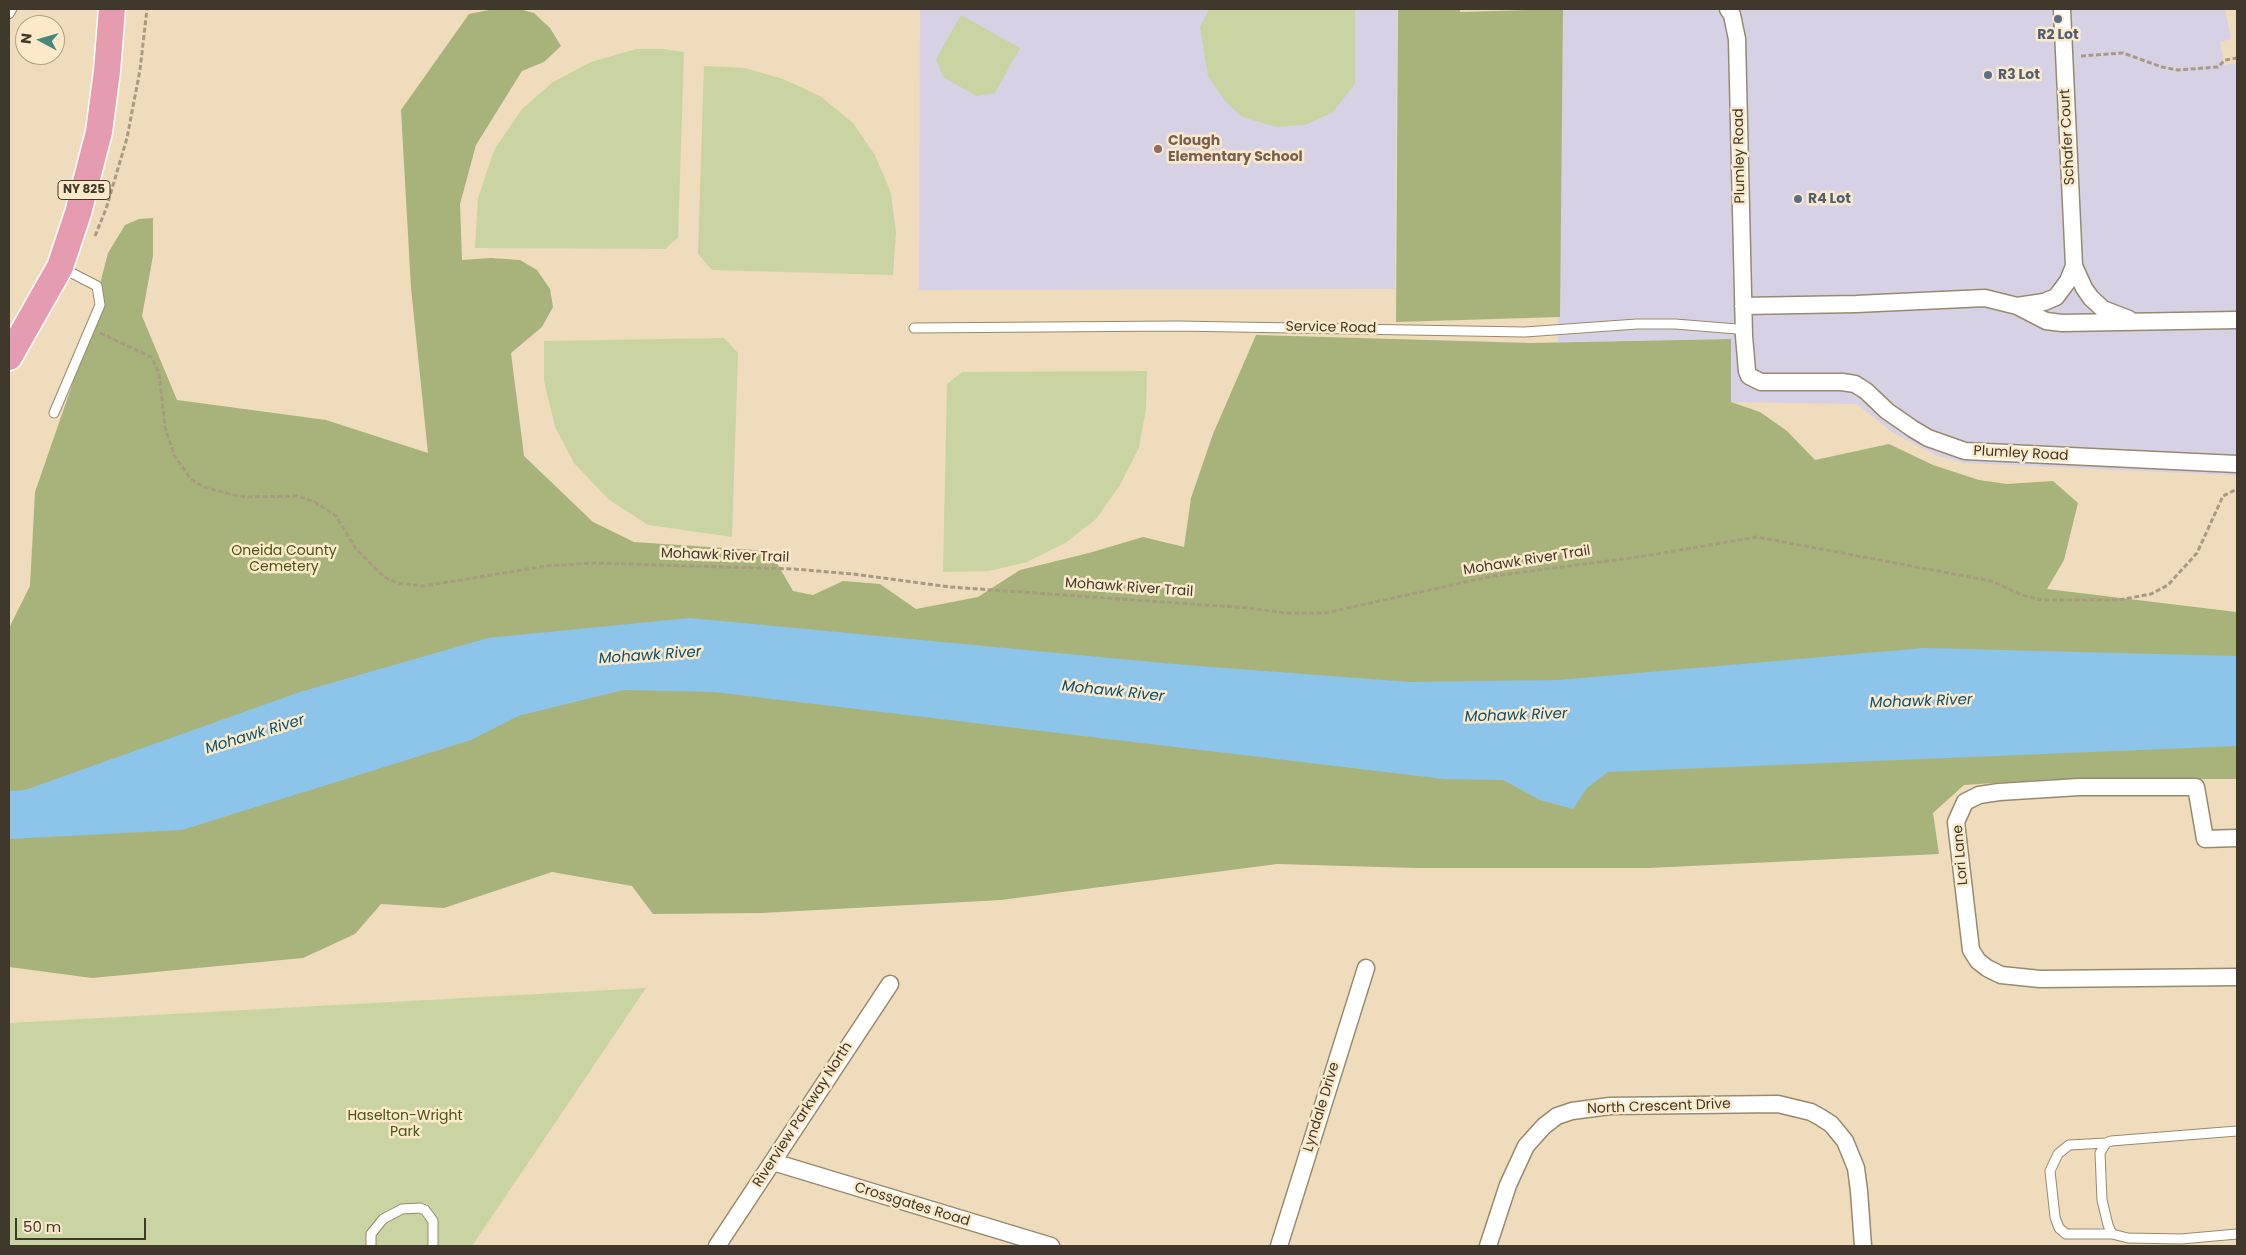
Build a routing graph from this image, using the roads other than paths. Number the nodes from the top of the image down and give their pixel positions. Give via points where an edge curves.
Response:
1 (12, 9) edge
2 (112, 9) edge
3 (2062, 9) edge
4 (1730, 11) edge
5 (9, 14) edge
6 (2074, 266) junction
7 (60, 267) junction
8 (1744, 306) junction
9 (2017, 306) junction
10 (2237, 320) edge
11 (2141, 322) junction
12 (914, 328) dead end
13 (1744, 336) junction
14 (9, 357) edge
15 (54, 413) dead end
16 (2237, 464) edge
17 (2237, 838) edge
18 (1366, 968) dead end
19 (2237, 977) edge
20 (890, 984) dead end
21 (2237, 1131) edge
22 (2106, 1143) junction
23 (773, 1162) junction
24 (2112, 1234) junction
25 (2237, 1234) edge
26 (371, 1246) edge
27 (433, 1246) edge
28 (717, 1246) edge
29 (1051, 1246) edge
30 (1279, 1246) edge
31 (1488, 1246) edge
32 (1863, 1246) edge

1 - 5 lane
2 - 7 main road, NY 825 via 99,132
3 - 6 street, Schafer Court
4 - 8 street, Plumley Road via 1737,39
6 - 9 street, Schafer Court via 2056,297
6 - 11 street, Schafer Court via 2084,288 2103,309
7 - 14 main road, NY 825
7 - 15 lane via 97,286 100,305
8 - 9 street via 1985,298
8 - 13 street, Plumley Road
9 - 11 street via 2046,321
10 - 11 street
12 - 13 lane, Service Road via 1177,326 1525,332 1666,324 1737,328
13 - 16 street, Plumley Road via 1747,371 1754,380 1855,384 1913,429 1965,451
17 - 19 street, Lori Lane via 2205,839 2196,787 2079,787 1999,792 1979,795 1965,802 1956,822 1971,950 1987,968 2001,975 2040,979
18 - 30 street, Lyndale Drive
20 - 23 street, Riverview Parkway North
21 - 22 lane
22 - 24 lane via 2100,1153 2102,1200
22 - 24 lane via 2069,1145 2058,1154 2050,1171 2059,1228 2066,1234
23 - 28 street, Riverview Parkway North
23 - 29 street, Crossgates Road
24 - 25 lane via 2128,1238 2172,1239
26 - 27 lane via 371,1234 383,1219 402,1209 420,1208 432,1221
31 - 32 street, North Crescent Drive via 1508,1185 1526,1146 1557,1116 1572,1110 1610,1106 1778,1104 1820,1117 1831,1124 1845,1141 1856,1168 1860,1191

